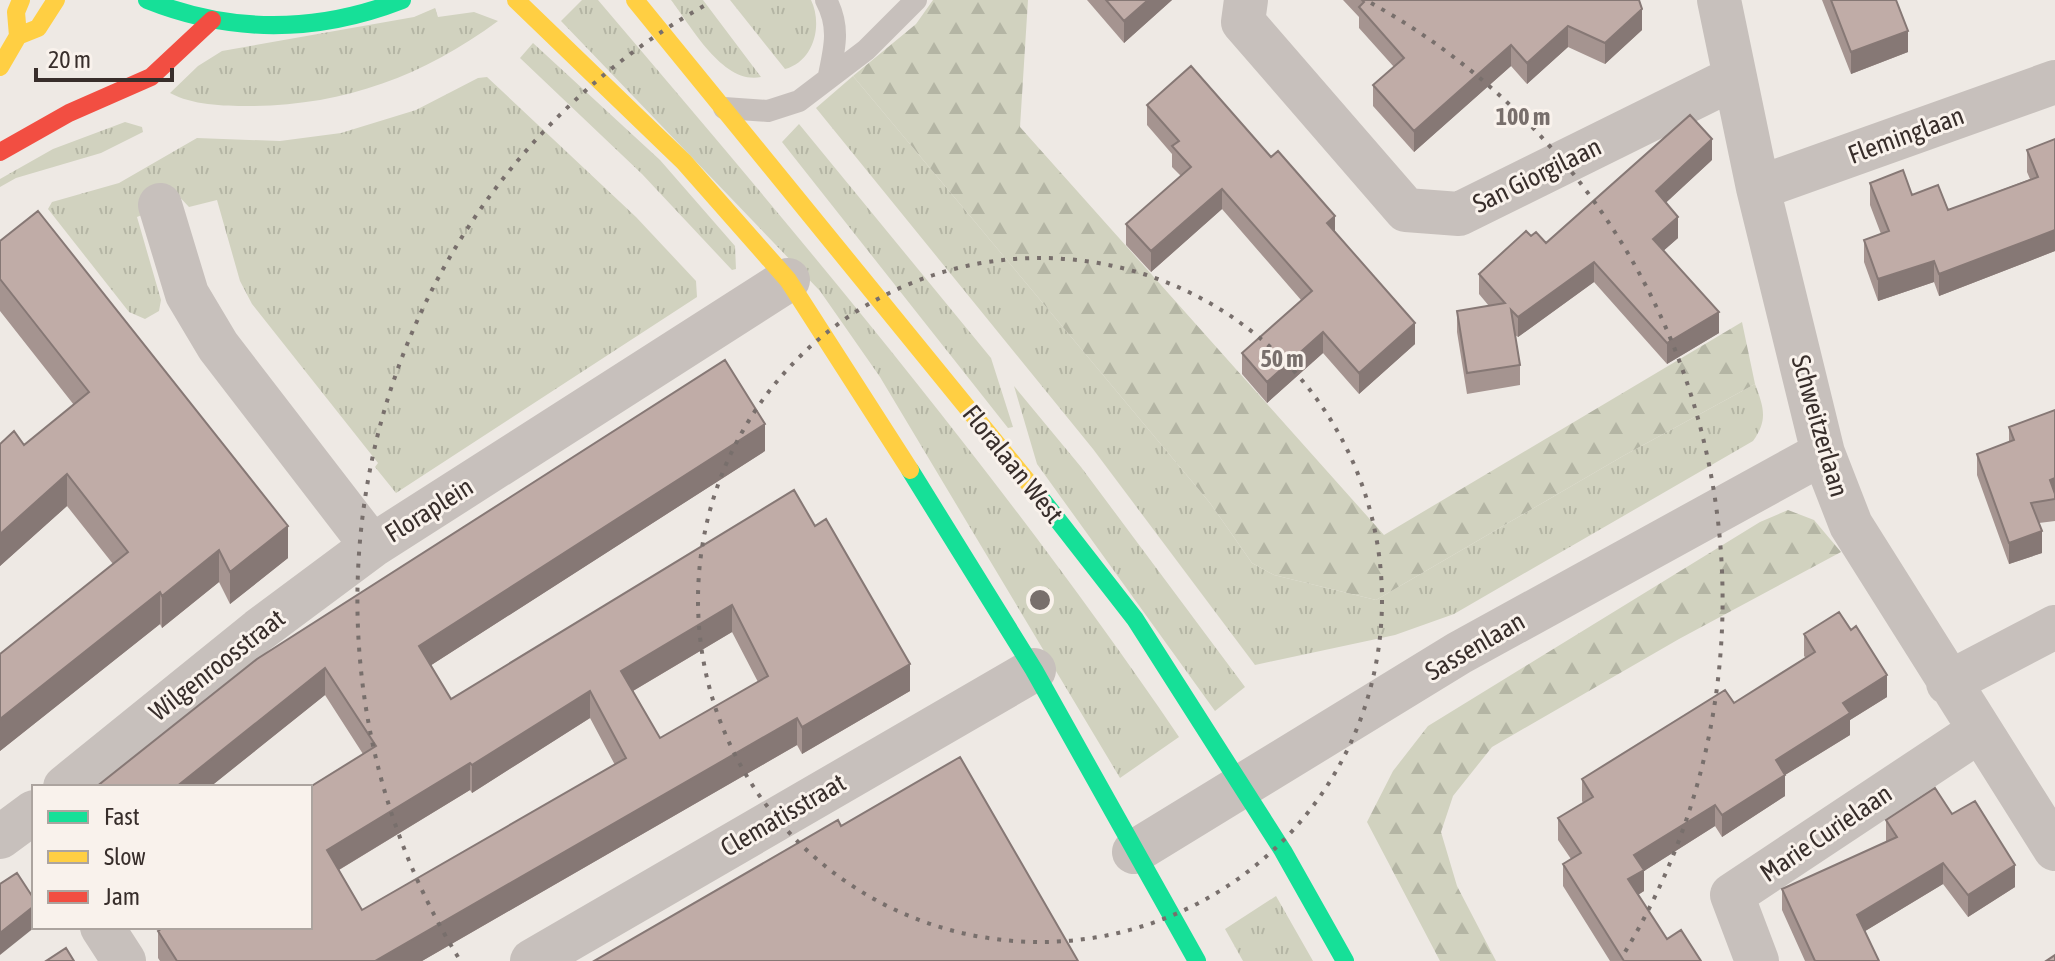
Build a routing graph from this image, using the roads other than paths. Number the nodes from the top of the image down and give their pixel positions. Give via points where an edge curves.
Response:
1 (21, 0) edge
2 (56, 0) edge
3 (147, 0) edge
4 (201, 0) edge
5 (402, 0) edge
6 (516, 0) edge
7 (635, 0) edge
8 (826, 0) edge
9 (916, 0) edge
10 (1246, 0) edge
11 (1719, 0) edge
12 (172, 19) junction
13 (212, 20) junction
14 (18, 36) junction
15 (128, 63) dead end
16 (0, 67) edge
17 (829, 75) junction
18 (1734, 78) junction
19 (2055, 82) edge
20 (120, 89) junction
21 (723, 108) junction
22 (0, 152) edge
23 (1758, 188) junction
24 (160, 205) dead end
25 (788, 280) junction
26 (1823, 453) junction
27 (372, 546) junction
28 (2055, 627) edge
29 (1034, 670) junction
30 (1948, 683) junction
31 (1979, 731) junction
32 (67, 785) edge
33 (1243, 787) junction
34 (2055, 849) edge
35 (1134, 852) junction
36 (103, 929) edge
37 (124, 961) edge
38 (532, 961) edge
39 (1197, 961) edge
40 (1345, 961) edge
41 (1757, 961) edge

1 - 14 main road
2 - 14 main road via 38,28
3 - 12 main road
4 - 12 main road
5 - 13 main road via 320,23 279,26
6 - 25 main road via 684,162
7 - 21 main road, Floralaan West
8 - 17 lane via 837,38
9 - 17 lane via 866,50
10 - 18 street, San Giorgilaan via 1243,22 1406,210 1459,214
11 - 18 street, Schweitzerlaan
12 - 13 main road
13 - 20 main road via 151,77
14 - 16 main road
15 - 20 main road
17 - 21 lane via 785,108
18 - 23 street, Schweitzerlaan
19 - 23 street, Fleminglaan
20 - 22 main road
21 - 33 main road, Floralaan West via 1135,619
23 - 26 street, Schweitzerlaan
24 - 27 street, Floraplein via 187,294 203,323
25 - 27 street, Floraplein
25 - 29 main road
26 - 30 street, Schweitzerlaan via 1851,525
26 - 33 street, Sassenlaan via 1459,653
27 - 32 street, Wilgenroosstraat
28 - 30 street
29 - 35 main road
29 - 38 street, Clematisstraat
30 - 31 street, Schweitzerlaan
31 - 34 street, Schweitzerlaan
31 - 41 street, Marie Curielaan via 1732,895
33 - 35 street, Sassenlaan
33 - 40 main road, Floralaan West
35 - 39 main road
36 - 37 street

